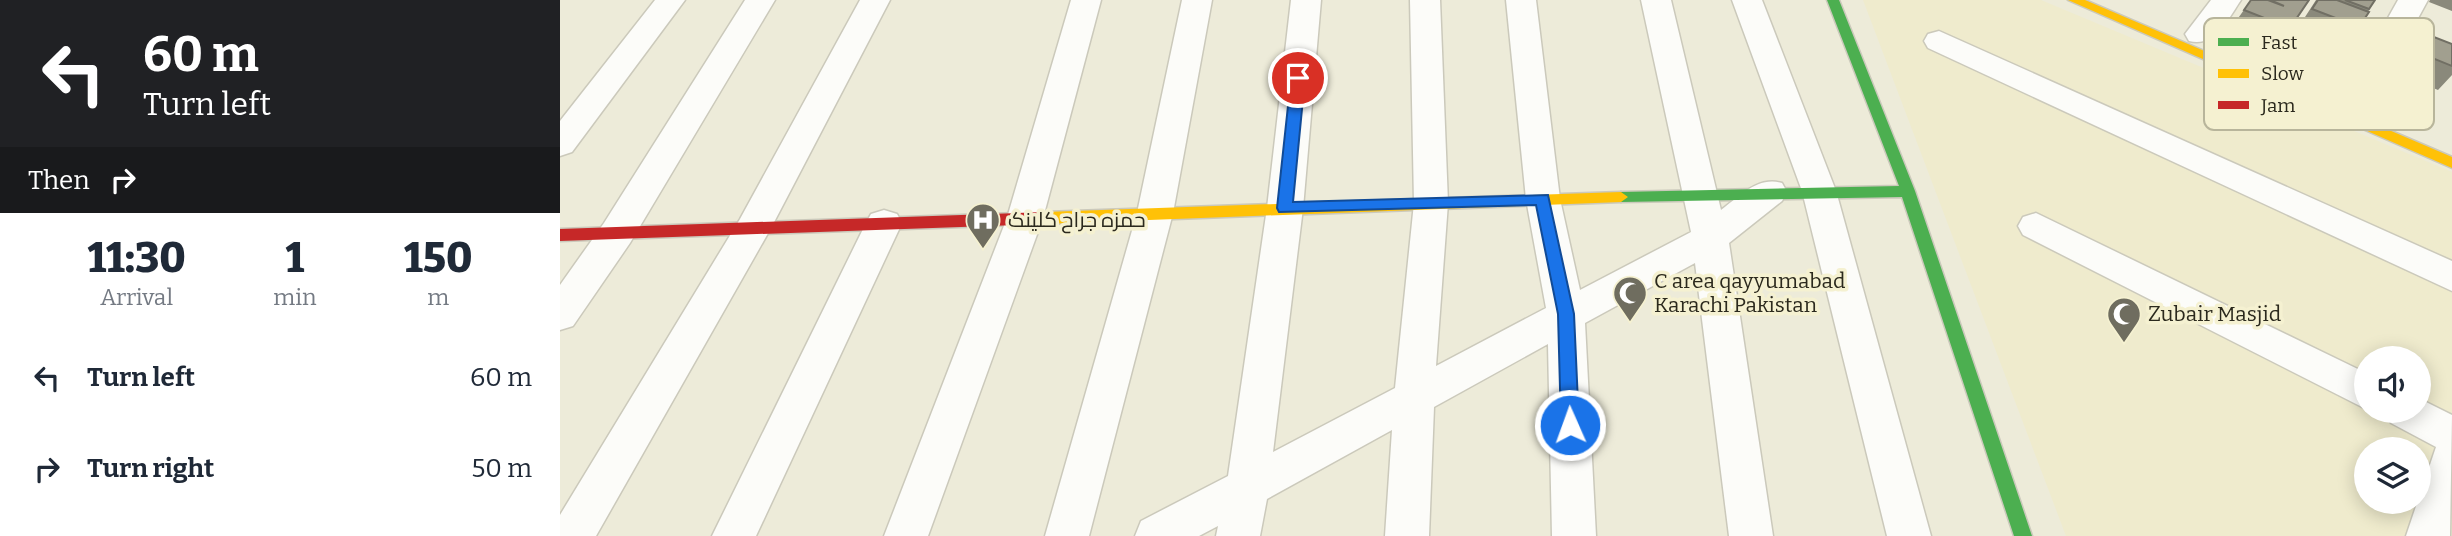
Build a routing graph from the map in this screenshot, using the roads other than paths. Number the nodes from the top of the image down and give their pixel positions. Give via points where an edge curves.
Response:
1 (670, 0) edge
2 (760, 0) edge
3 (875, 0) edge
4 (1086, 0) edge
5 (1197, 0) edge
6 (1306, 0) edge
7 (1425, 0) edge
8 (1521, 0) edge
9 (1656, 0) edge
10 (1747, 0) edge
11 (1833, 0) edge
12 (2074, 0) edge
13 (2226, 0) edge
14 (2413, 0) edge
15 (2212, 18) edge
16 (2403, 18) edge
17 (2204, 29) edge
18 (2200, 34) dead end
19 (1939, 41) dead end
20 (2204, 56) edge
21 (2375, 130) edge
22 (560, 144) edge
23 (2452, 163) edge
24 (1819, 191) junction
25 (1908, 191) junction
26 (1770, 192) junction
27 (1700, 194) junction
28 (1543, 199) junction
29 (1431, 203) junction
30 (1284, 208) junction
31 (1155, 213) junction
32 (1025, 218) junction
33 (884, 223) junction
34 (2036, 226) dead end
35 (753, 228) junction
36 (617, 233) junction
37 (560, 235) edge
38 (1710, 238) junction
39 (2452, 277) edge
40 (1566, 314) junction
41 (560, 315) edge
42 (2354, 386) edge
43 (1414, 396) junction
44 (2428, 423) edge
45 (2452, 435) edge
46 (2452, 457) edge
47 (1248, 485) junction
48 (572, 536) edge
49 (734, 536) edge
50 (906, 536) edge
51 (1067, 536) edge
52 (1157, 536) edge
53 (1238, 536) edge
54 (1407, 536) edge
55 (1574, 536) edge
56 (1751, 536) edge
57 (1909, 536) edge
58 (2023, 536) edge
59 (2428, 536) edge

1 - 22 street
2 - 36 street
3 - 35 street
4 - 32 street
5 - 31 street
6 - 30 street
7 - 29 street
8 - 28 street
9 - 27 street
10 - 24 street
11 - 25 street
12 - 20 street
13 - 15 street
14 - 16 street
17 - 18 street
19 - 39 street
21 - 23 street
24 - 25 street
24 - 26 street
24 - 57 street
25 - 58 street
26 - 27 street
26 - 38 street
27 - 28 street
27 - 38 street
28 - 29 street
28 - 40 street
29 - 30 street
29 - 43 street
30 - 31 street
30 - 47 street
31 - 32 street
31 - 51 street
32 - 33 street
32 - 50 street
33 - 35 street
33 - 49 street
34 - 42 street
35 - 36 street
35 - 48 street
36 - 37 street
36 - 41 street
38 - 40 street
38 - 56 street
40 - 43 street
40 - 55 street
43 - 47 street
43 - 54 street
44 - 45 street
46 - 59 street
47 - 52 street
47 - 53 street

